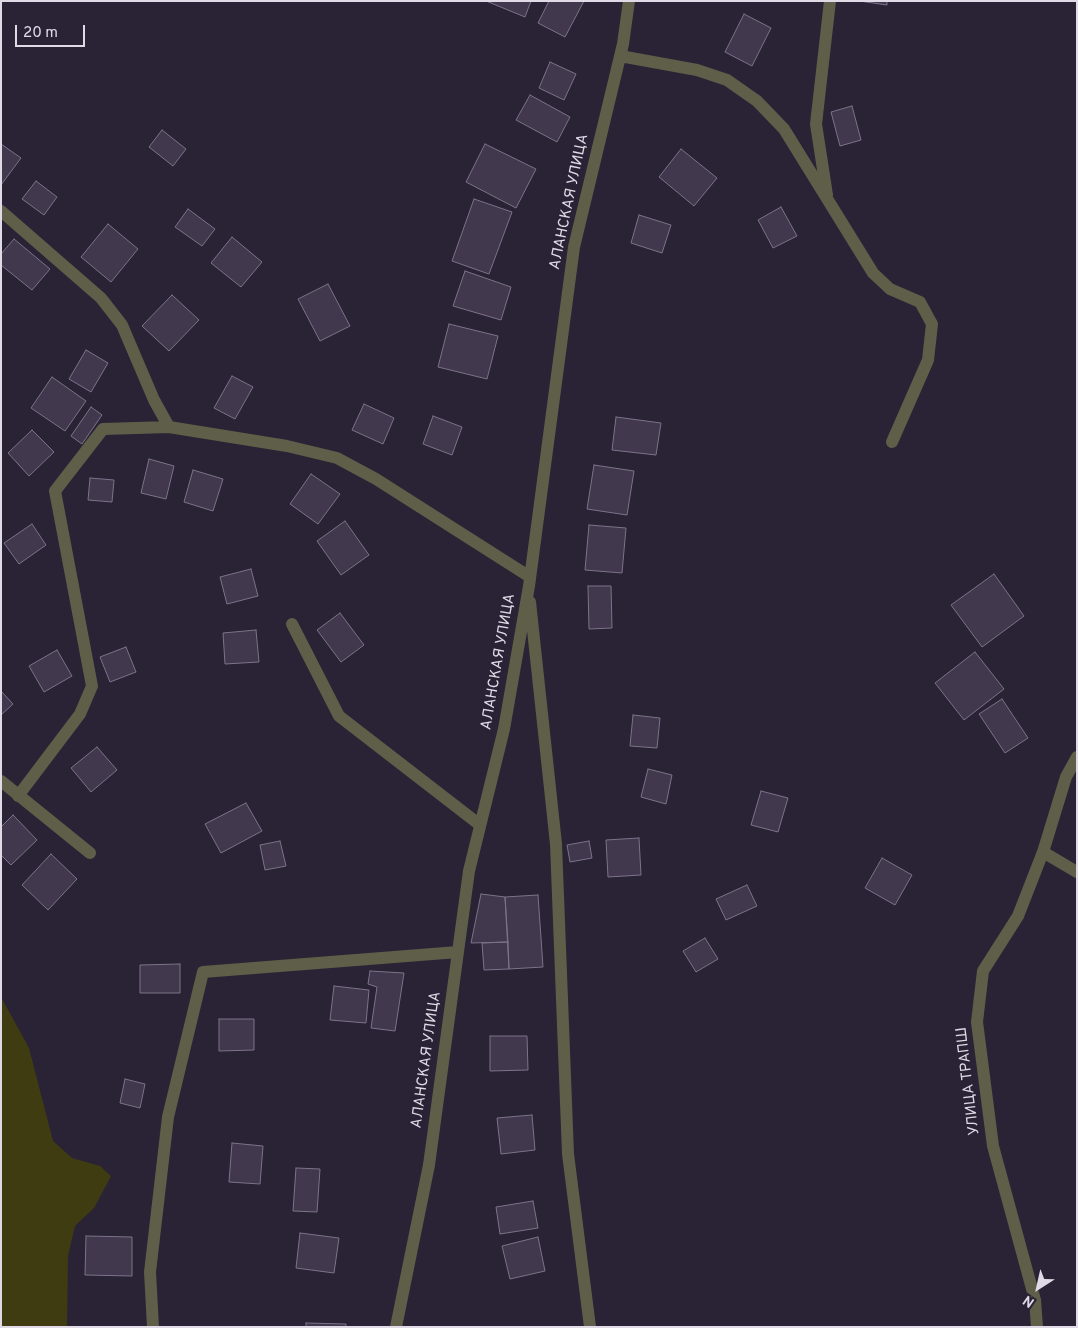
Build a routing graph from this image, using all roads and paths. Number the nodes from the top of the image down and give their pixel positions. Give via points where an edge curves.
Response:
1 (629, 1) edge
2 (830, 1) edge
3 (620, 56) junction
4 (828, 200) junction
5 (1, 211) edge
6 (169, 427) junction
7 (892, 442) dead end
8 (529, 582) junction
9 (292, 624) dead end
10 (1077, 757) edge
11 (1, 781) edge
12 (18, 796) junction
13 (480, 825) junction
14 (1043, 852) junction
15 (90, 853) dead end
16 (1077, 872) edge
17 (458, 952) junction
18 (153, 1327) edge
19 (396, 1327) edge
20 (590, 1327) edge
21 (1037, 1327) edge

1 - 3 street, АЛАНСКАЯ УЛИЦА
2 - 4 street via 816,124
3 - 4 street via 697,70 727,80 757,101 784,129
3 - 8 street, АЛАНСКАЯ УЛИЦА via 574,247
4 - 7 street via 873,273 890,289 920,302 932,324 928,360
5 - 6 street via 101,298 117,318
6 - 8 street via 287,446 337,458 376,480
6 - 12 street via 103,429 55,491 92,686 80,714
8 - 13 street, АЛАНСКАЯ УЛИЦА via 504,729
8 - 20 street via 556,844 568,1154
9 - 13 street via 339,716
10 - 14 street, УЛИЦА ТРАПШ via 1066,777
11 - 12 street
12 - 15 street
13 - 17 street, АЛАНСКАЯ УЛИЦА via 468,871
14 - 16 street
14 - 21 street, УЛИЦА ТРАПШ via 1018,916 983,971 977,1022 993,1146 1035,1300
17 - 18 street via 202,972 168,1117 150,1272
17 - 19 street, АЛАНСКАЯ УЛИЦА via 429,1165

